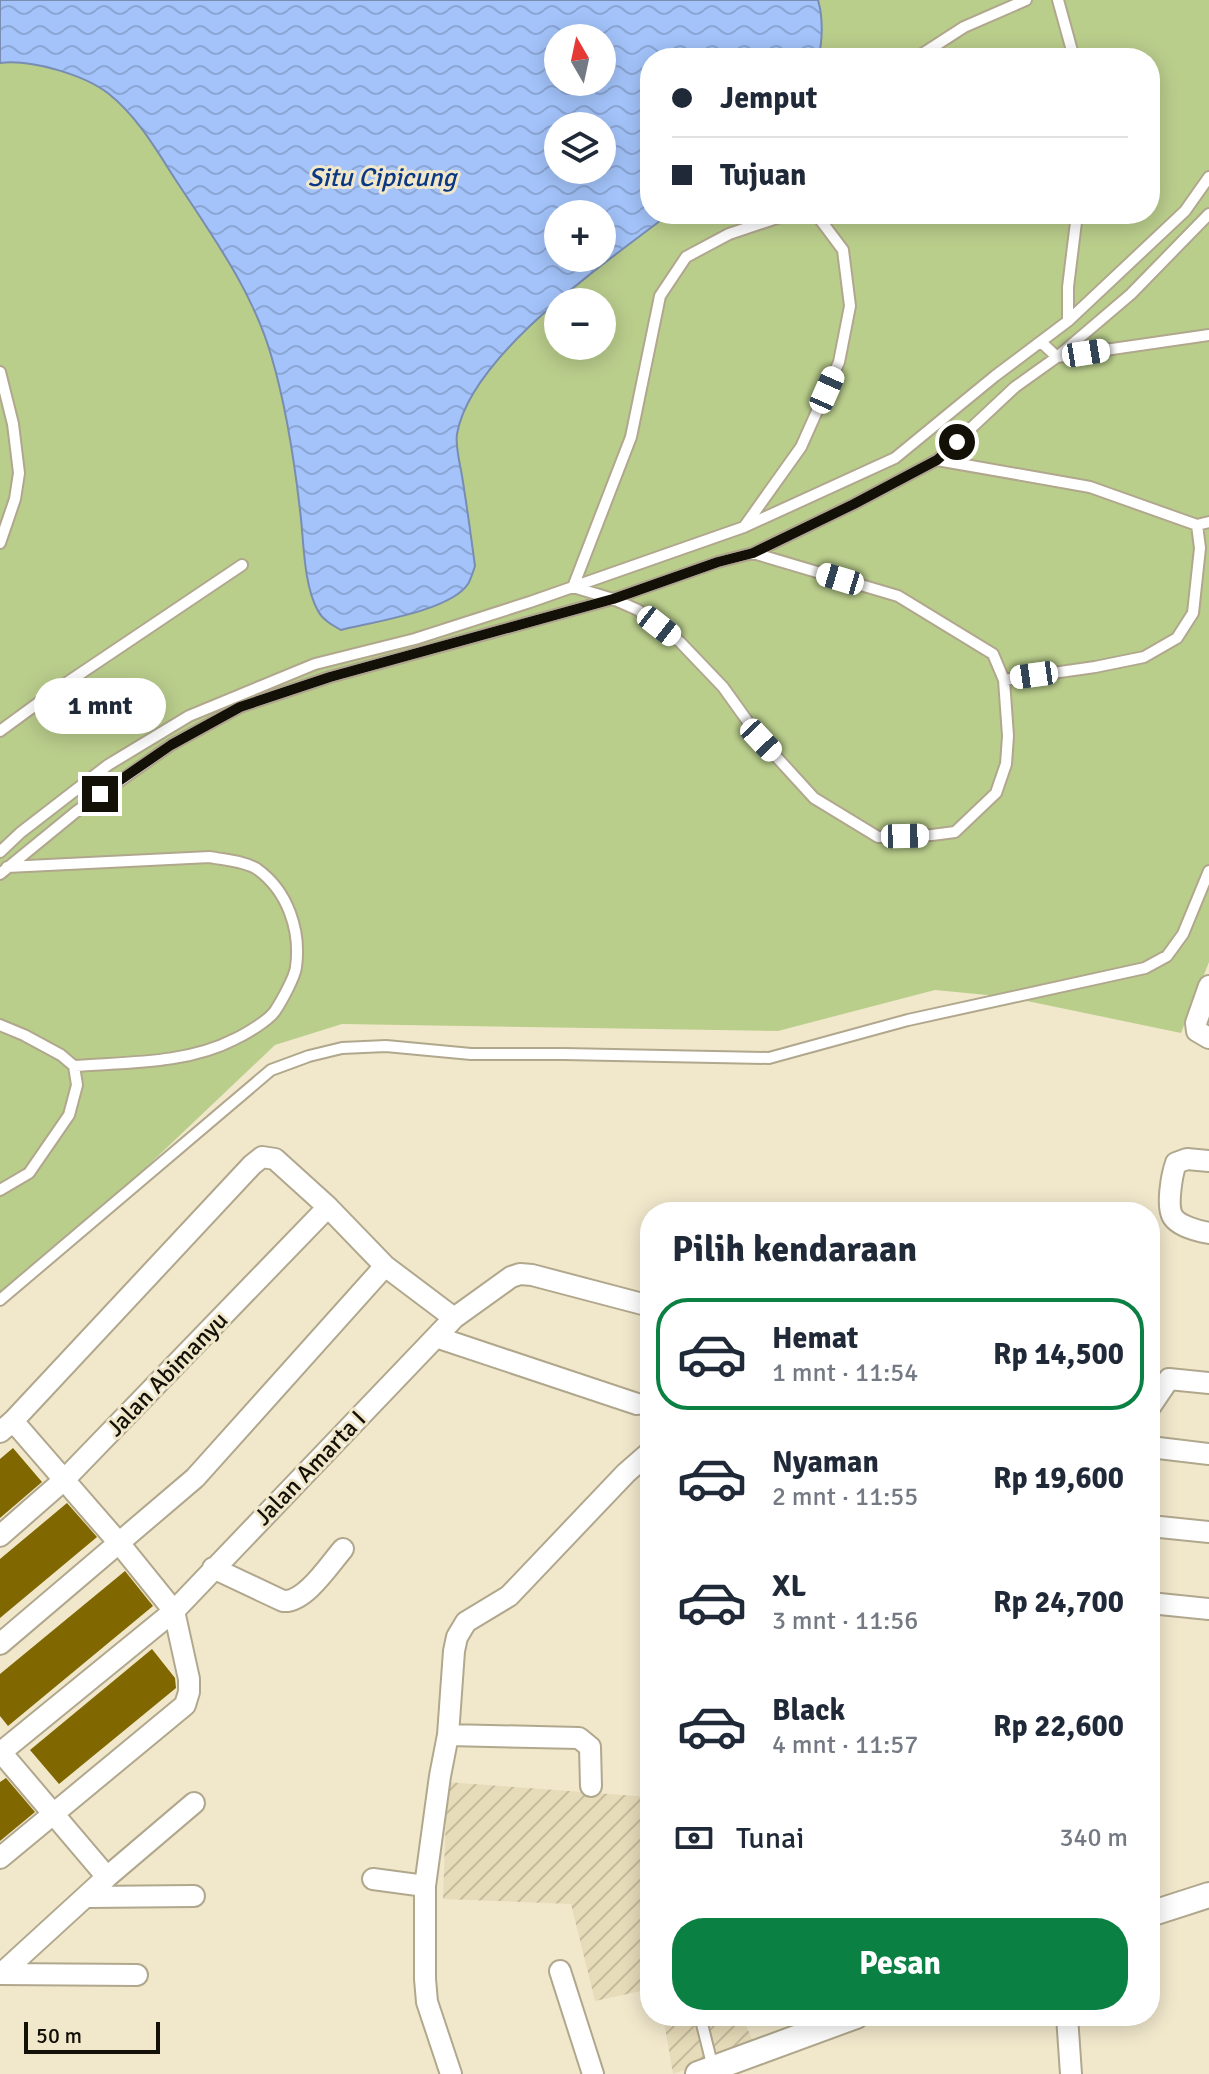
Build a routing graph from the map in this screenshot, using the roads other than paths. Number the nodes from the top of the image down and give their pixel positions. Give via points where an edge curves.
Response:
1 (1026, 0) edge
2 (1058, 0) edge
3 (931, 48) edge
4 (1071, 48) edge
5 (1209, 177) edge
6 (1209, 214) edge
7 (759, 224) edge
8 (824, 224) edge
9 (1076, 224) edge
10 (1068, 321) junction
11 (1209, 335) edge
12 (1041, 342) junction
13 (1057, 357) junction
14 (0, 372) edge
15 (937, 460) junction
16 (1209, 522) edge
17 (1197, 525) junction
18 (744, 527) junction
19 (0, 543) edge
20 (753, 553) junction
21 (242, 565) dead end
22 (573, 587) junction
23 (613, 599) junction
24 (1004, 680) junction
25 (0, 731) edge
26 (0, 852) edge
27 (3, 871) edge
28 (1209, 871) edge
29 (1209, 986) edge
30 (0, 1025) edge
31 (1209, 1038) edge
32 (74, 1066) junction
33 (1209, 1161) edge
34 (0, 1190) edge
35 (328, 1207) junction
36 (1209, 1233) edge
37 (385, 1266) junction
38 (0, 1300) edge
39 (640, 1303) edge
40 (454, 1318) junction
41 (436, 1337) junction
42 (1209, 1383) edge
43 (1160, 1392) edge
44 (637, 1404) dead end
45 (6, 1427) edge
46 (1160, 1448) edge
47 (1209, 1454) edge
48 (640, 1461) edge
49 (64, 1480) junction
50 (1160, 1527) edge
51 (1209, 1532) edge
52 (0, 1536) edge
53 (119, 1543) junction
54 (343, 1549) dead end
55 (213, 1568) junction
56 (1160, 1604) edge
57 (1209, 1609) edge
58 (174, 1611) junction
59 (0, 1644) edge
60 (448, 1735) junction
61 (0, 1752) edge
62 (591, 1786) dead end
63 (194, 1803) dead end
64 (53, 1814) junction
65 (0, 1858) edge
66 (107, 1877) junction
67 (373, 1879) dead end
68 (425, 1886) junction
69 (1209, 1895) edge
70 (194, 1896) dead end
71 (87, 1897) junction
72 (1160, 1911) edge
73 (560, 1971) dead end
74 (1, 1974) edge
75 (137, 1975) dead end
76 (701, 2026) edge
77 (829, 2026) edge
78 (1068, 2026) edge
79 (705, 2071) edge
80 (451, 2074) edge
81 (593, 2074) edge
82 (1071, 2074) edge

1 - 3 lane via 964,27
2 - 4 lane
5 - 10 lane via 1185,211
6 - 13 lane via 1131,294
7 - 22 lane via 686,257 660,296 631,437
8 - 18 lane via 843,250 850,306 839,362 801,447
9 - 10 lane
10 - 12 lane
11 - 13 lane
12 - 13 lane
12 - 18 lane via 895,458
13 - 15 lane via 1015,387
14 - 19 lane via 19,473
15 - 17 lane via 1090,487
15 - 20 lane
16 - 17 lane
17 - 24 lane via 1200,548 1193,613 1177,638 1144,657
18 - 22 lane
20 - 23 lane
20 - 24 lane via 898,596 993,654
21 - 25 lane
22 - 23 lane
22 - 26 lane via 415,639 315,664 189,716 108,765
23 - 24 lane via 638,610 680,642 814,798 878,837 955,832 996,793 1008,736
23 - 27 lane via 240,707 171,745
27 - 32 lane via 210,857 255,868 274,885 295,926 296,970 280,1002 274,1013 237,1038 203,1053
28 - 38 lane via 1183,934 1167,956 1145,968 908,1020 769,1058 471,1054 386,1046 309,1056 271,1070
29 - 31 street via 1196,1023 1197,1031
30 - 32 lane
32 - 34 lane via 77,1085 69,1115 29,1173
33 - 36 street via 1176,1163 1170,1211 1184,1225
35 - 37 street
35 - 45 street via 275,1159 262,1157
35 - 49 street, Jalan Abimanyu
37 - 40 street
37 - 53 street via 195,1478
39 - 40 street, Jalan Amarta I via 520,1274
40 - 41 street, Jalan Amarta I
41 - 44 street
41 - 55 street, Jalan Amarta I
42 - 43 street via 1169,1379
45 - 49 street
46 - 47 street
48 - 60 street via 509,1596 466,1622 454,1651
49 - 52 street, Jalan Abimanyu
49 - 53 street
50 - 51 street
53 - 58 street
53 - 59 street
54 - 55 street via 292,1601
55 - 58 street, Jalan Amarta I
56 - 57 street
58 - 61 street, Jalan Amarta I
58 - 64 street via 189,1679 185,1705
60 - 62 street via 579,1738 590,1747
60 - 68 street
61 - 64 street
63 - 66 street
64 - 65 street
64 - 66 street
66 - 71 street
67 - 68 street
68 - 80 street via 427,2002
69 - 72 street
70 - 71 street
71 - 74 street
73 - 81 street
74 - 75 street
76 - 79 lane
77 - 79 street
78 - 82 street

